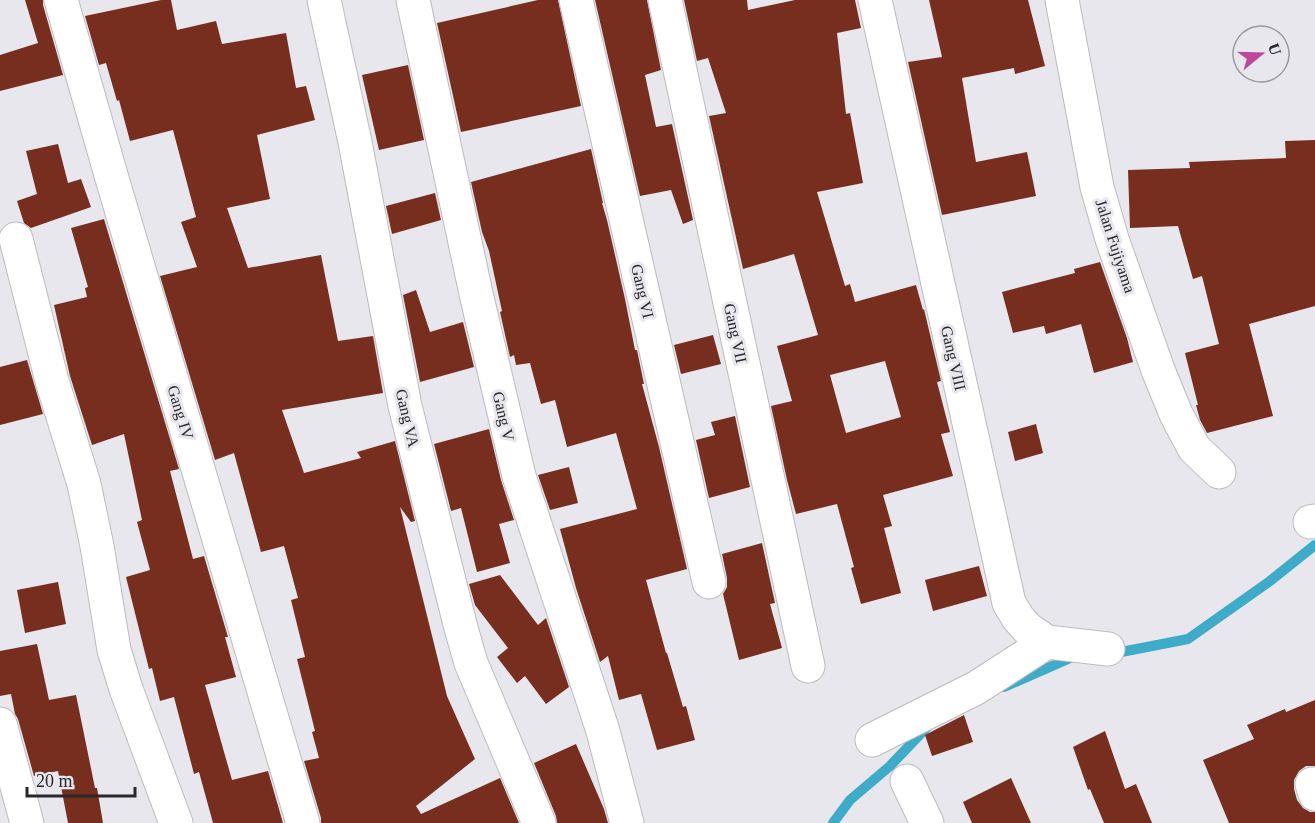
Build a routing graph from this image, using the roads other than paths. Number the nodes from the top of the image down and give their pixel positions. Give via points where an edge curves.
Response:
1 (61, 0) edge
2 (324, 0) edge
3 (412, 0) edge
4 (576, 0) edge
5 (665, 0) edge
6 (875, 0) edge
7 (1062, 0) edge
8 (16, 239) dead end
9 (1219, 472) dead end
10 (709, 582) dead end
11 (1047, 642) junction
12 (1107, 649) dead end
13 (808, 666) dead end
14 (0, 724) edge
15 (872, 740) dead end
16 (907, 782) dead end
17 (27, 823) edge
18 (176, 823) edge
19 (303, 823) edge
20 (539, 823) edge
21 (627, 823) edge
22 (927, 823) edge

1 - 19 street, Gang IV
2 - 20 street, Gang VA via 405,406 460,628
3 - 21 street, Gang V via 519,476 603,731
4 - 10 street, Gang VI
5 - 13 street, Gang VII
6 - 11 street, Gang VIII via 1009,603 1028,629
7 - 9 street, Jalan Fujiyama via 1097,187 1112,239 1176,414 1194,448
8 - 18 street via 52,381 84,484 114,650
11 - 12 street
11 - 15 street via 976,688
14 - 17 street
16 - 22 street

